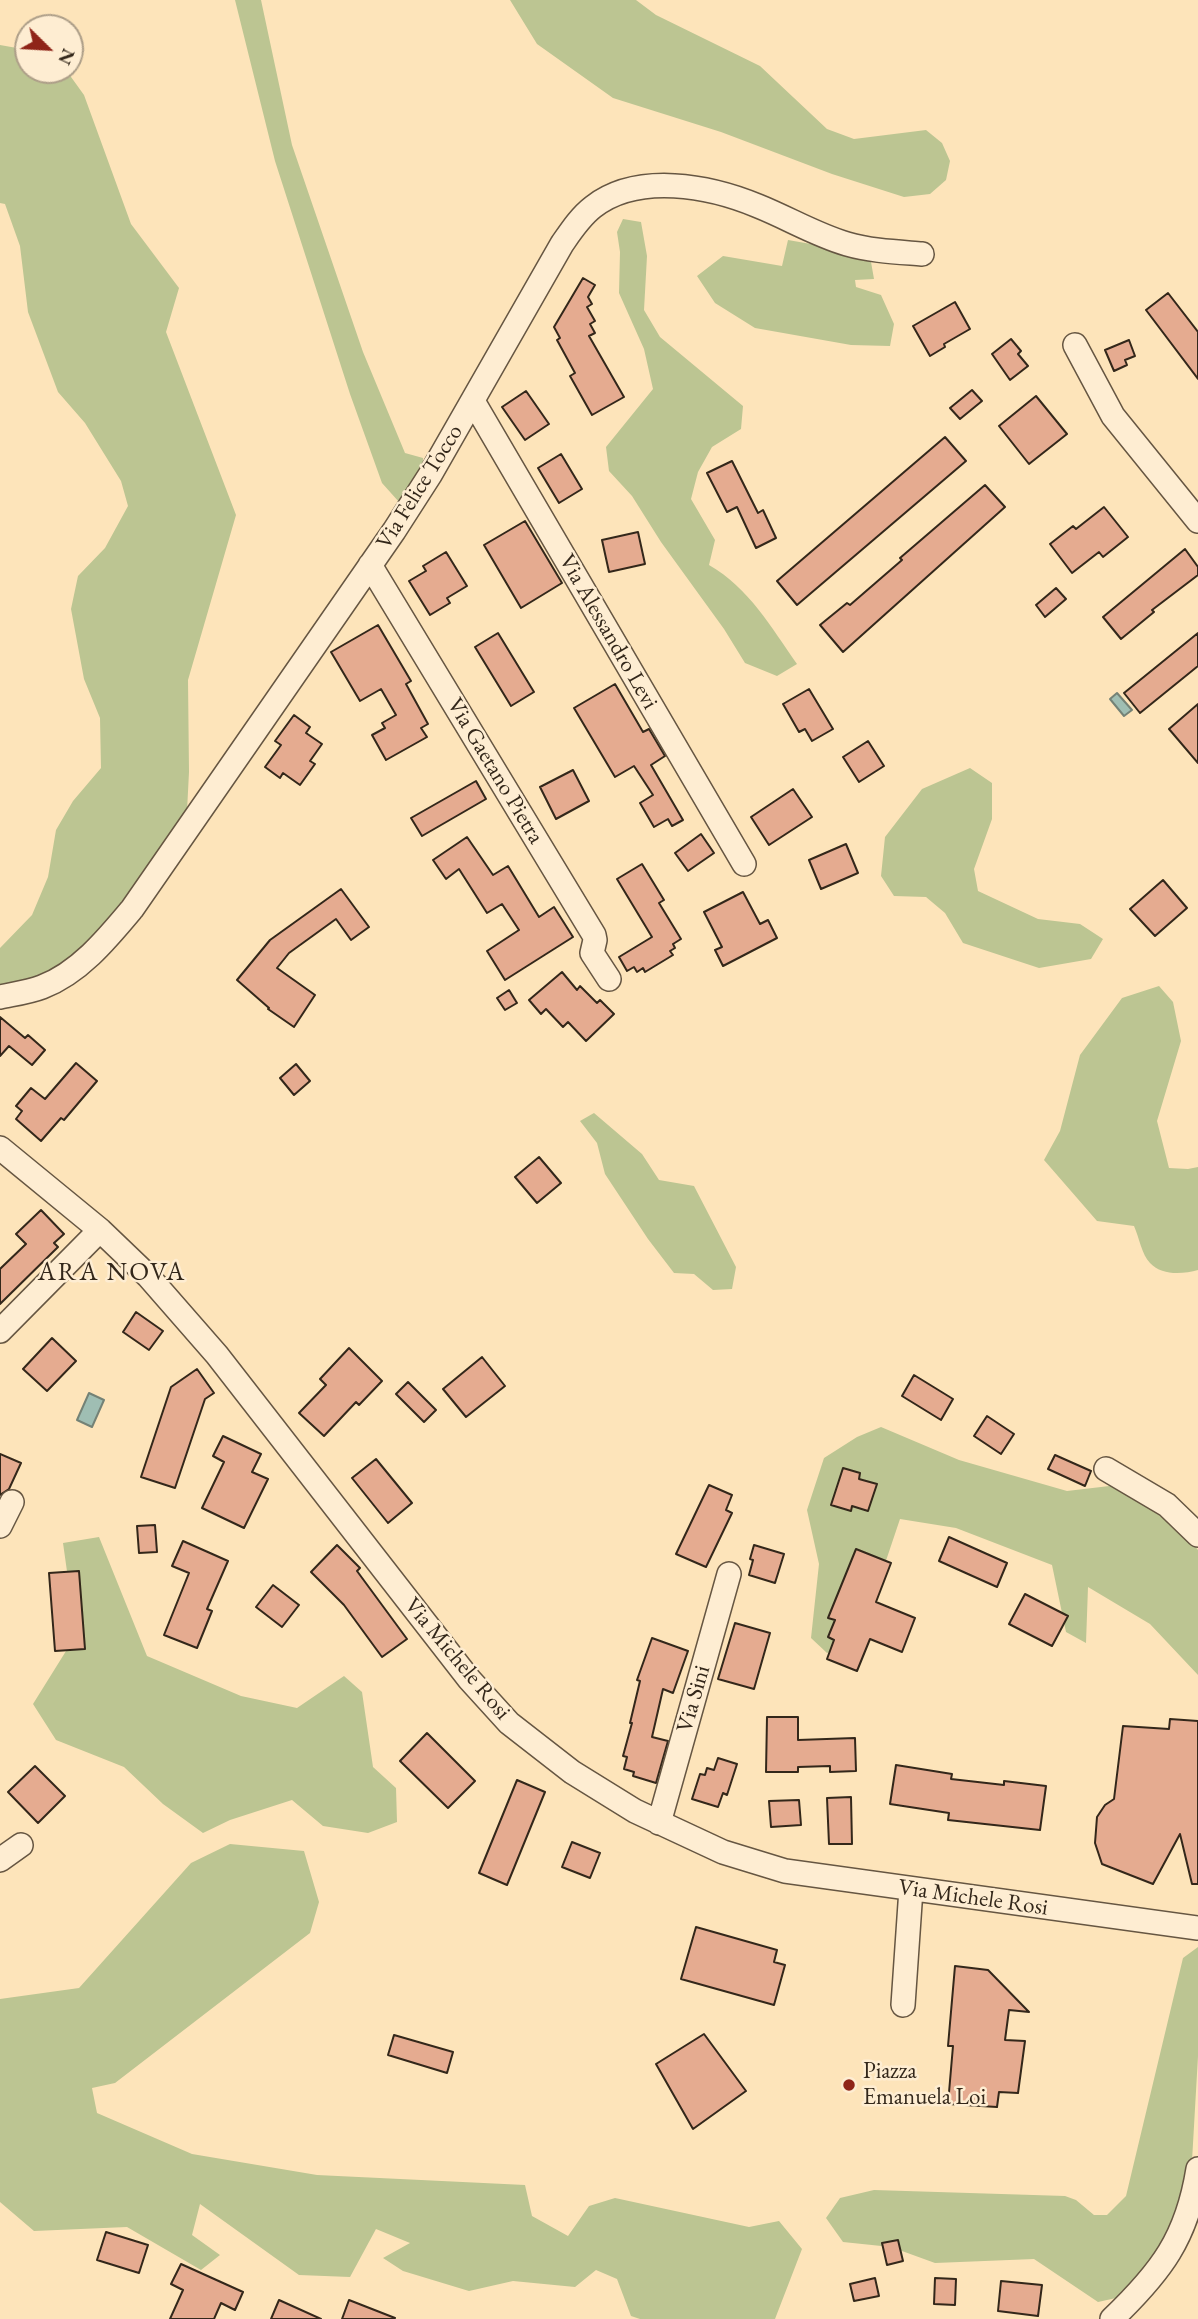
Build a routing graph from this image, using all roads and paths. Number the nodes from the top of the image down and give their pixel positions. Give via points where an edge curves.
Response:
1 (922, 254) dead end
2 (1075, 345) dead end
3 (473, 401) junction
4 (1198, 521) edge
5 (370, 565) junction
6 (744, 864) dead end
7 (608, 979) dead end
8 (0, 997) edge
9 (0, 1147) edge
10 (100, 1230) junction
11 (0, 1331) edge
12 (1106, 1469) dead end
13 (12, 1502) dead end
14 (0, 1526) edge
15 (1198, 1535) edge
16 (729, 1574) dead end
17 (659, 1823) junction
18 (21, 1845) dead end
19 (0, 1860) edge
20 (911, 1889) junction
21 (1198, 1928) edge
22 (903, 2005) dead end
23 (1198, 2169) edge
24 (1112, 2319) edge

1 - 3 street, Via Felice Tocco via 848,245 717,192 675,186 621,192 592,208 572,230
2 - 4 street via 1113,416
3 - 5 street, Via Felice Tocco
3 - 6 street, Via Alessandro Levi
5 - 7 street, Via Gaetano Pietra via 594,934 592,953
5 - 8 street, Via Felice Tocco via 141,897 112,932 55,982
9 - 10 street, Via Michele Rosi
10 - 11 street
10 - 17 street, Via Michele Rosi via 217,1354 499,1713 572,1772
12 - 15 street via 1167,1505
13 - 14 street
16 - 17 street, Via Sini
17 - 20 street, Via Michele Rosi via 775,1869
18 - 19 street
20 - 21 street, Via Michele Rosi
20 - 22 street
23 - 24 street via 1190,2209 1171,2251

